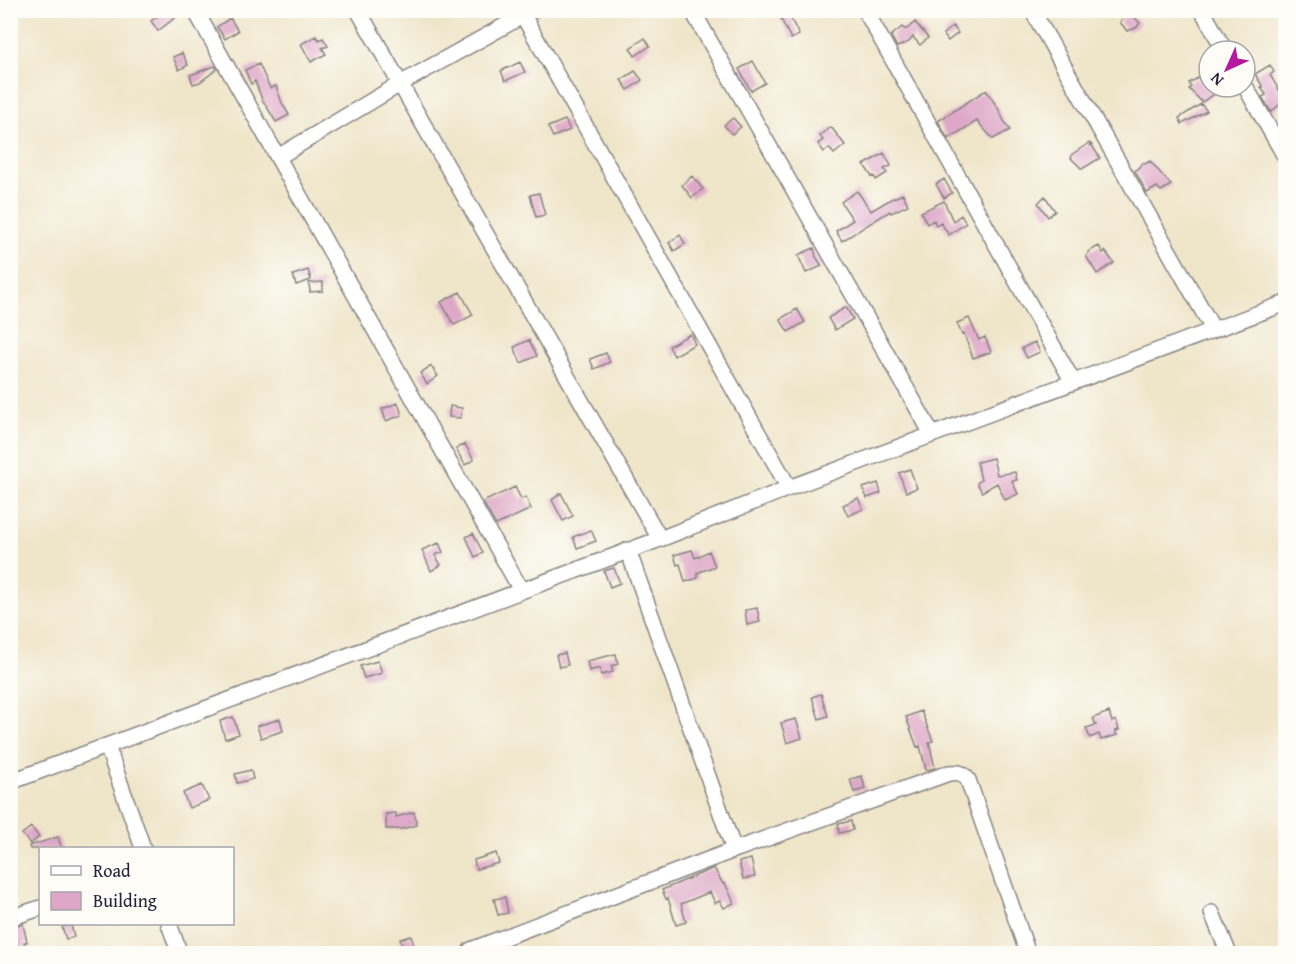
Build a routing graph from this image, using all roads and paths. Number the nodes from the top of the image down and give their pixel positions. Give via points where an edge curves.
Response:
1 (195, 10) edge
2 (358, 10) edge
3 (692, 10) edge
4 (865, 10) edge
5 (1032, 10) edge
6 (1202, 10) edge
7 (526, 12) edge
8 (1218, 39) edge
9 (400, 84) junction
10 (1252, 99) edge
11 (278, 157) junction
12 (1286, 158) edge
13 (1286, 303) edge
14 (1213, 329) junction
15 (1073, 382) junction
16 (932, 434) junction
17 (789, 488) junction
18 (660, 539) junction
19 (628, 550) junction
20 (521, 590) junction
21 (107, 746) junction
22 (10, 782) edge
23 (142, 847) edge
24 (734, 850) junction
25 (39, 908) edge
26 (1212, 913) dead end
27 (10, 918) edge
28 (170, 925) edge
29 (471, 950) dead end
30 (180, 954) edge
31 (1028, 954) edge
32 (1229, 954) edge

1 - 11 street
2 - 9 street
3 - 16 street
4 - 15 street
5 - 14 street
6 - 8 street
7 - 9 street
7 - 17 street
9 - 11 street
9 - 18 street
10 - 12 street
11 - 20 street
13 - 14 street
14 - 15 street
15 - 16 street
16 - 17 street
17 - 18 street
18 - 19 street
19 - 20 street
19 - 24 street
20 - 21 street
21 - 22 street
21 - 23 street
24 - 29 street
24 - 31 street via 960,772 968,780
25 - 27 street
26 - 32 street
28 - 30 street

